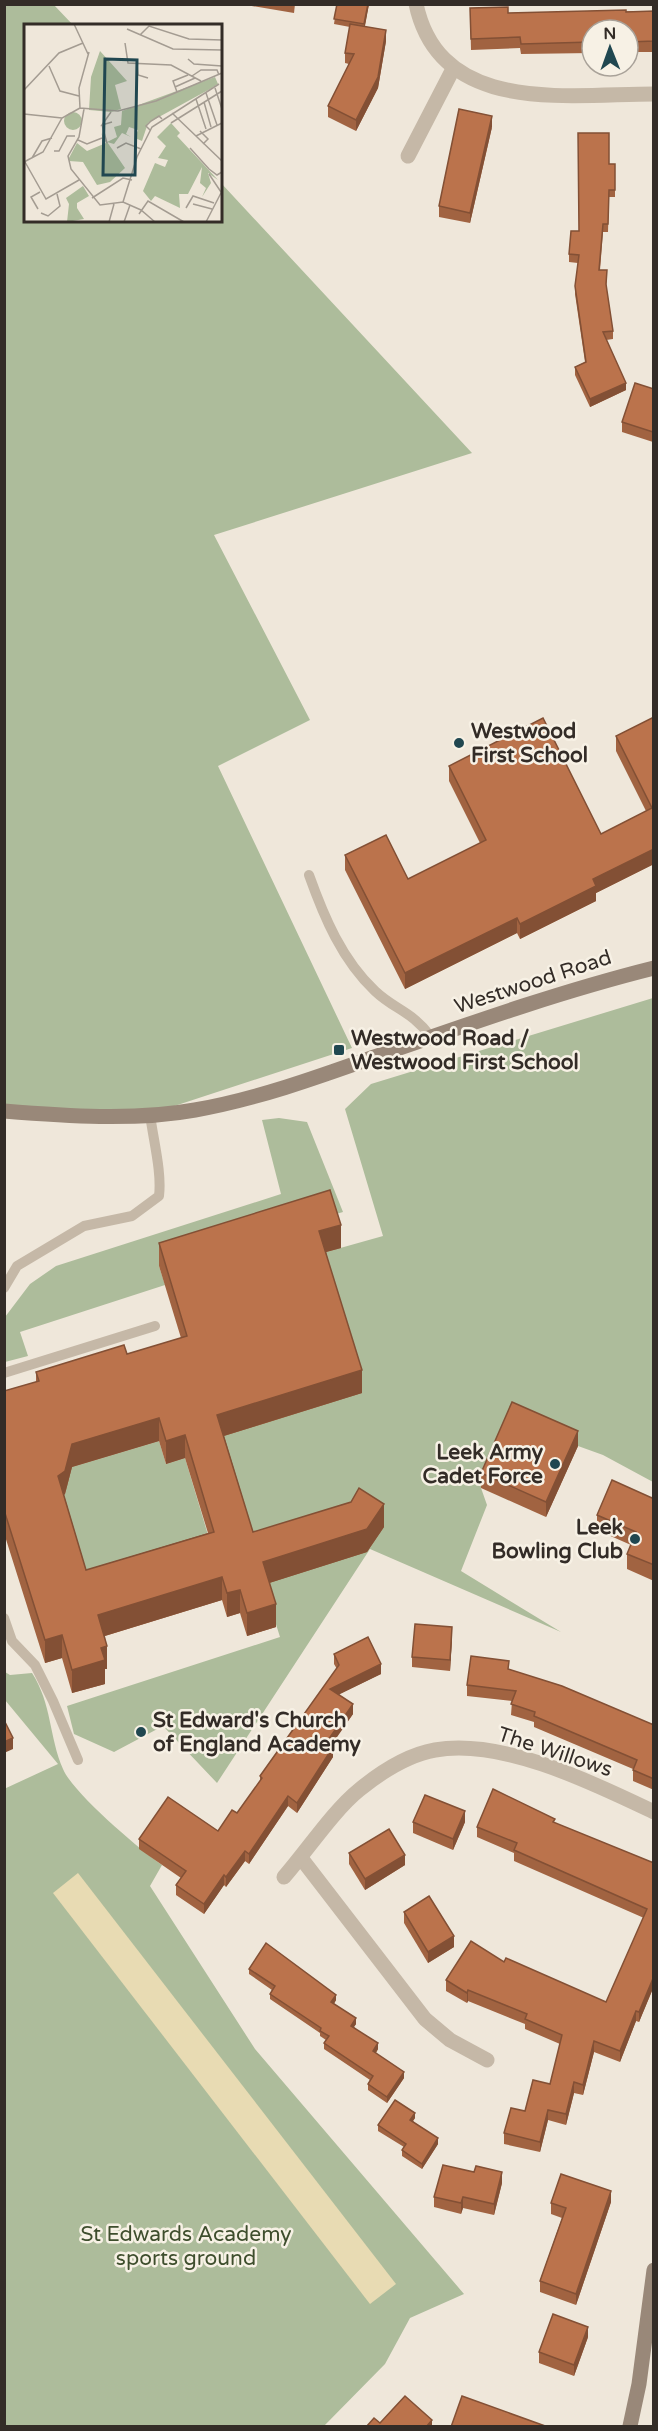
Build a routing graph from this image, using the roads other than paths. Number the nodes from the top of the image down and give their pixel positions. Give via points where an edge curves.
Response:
1 (416, 4) edge
2 (453, 69) junction
3 (654, 94) edge
4 (408, 156) dead end
5 (309, 875) dead end
6 (654, 968) edge
7 (430, 1037) junction
8 (4, 1111) edge
9 (150, 1114) junction
10 (4, 1288) edge
11 (155, 1326) dead end
12 (4, 1373) edge
13 (4, 1618) edge
14 (78, 1760) dead end
15 (654, 1812) edge
16 (301, 1858) junction
17 (284, 1877) dead end
18 (487, 2060) dead end
19 (654, 2270) edge
20 (630, 2427) edge

1 - 2 street via 428,35
2 - 3 street via 479,84 509,92
2 - 4 street
5 - 7 lane via 321,909 354,970 377,993 418,1020
6 - 7 street, Westwood Road via 591,984
7 - 9 street, Westwood Road via 290,1087 193,1111
8 - 9 street, Westwood Road via 59,1116
9 - 10 lane via 159,1196 132,1216 84,1226 17,1266
11 - 12 lane
13 - 14 lane via 12,1641 35,1665
15 - 16 street, The Willows via 608,1790 513,1756 471,1749 436,1750 410,1757 357,1791
16 - 17 street, The Willows
16 - 18 street via 425,2019 450,2040
19 - 20 street

